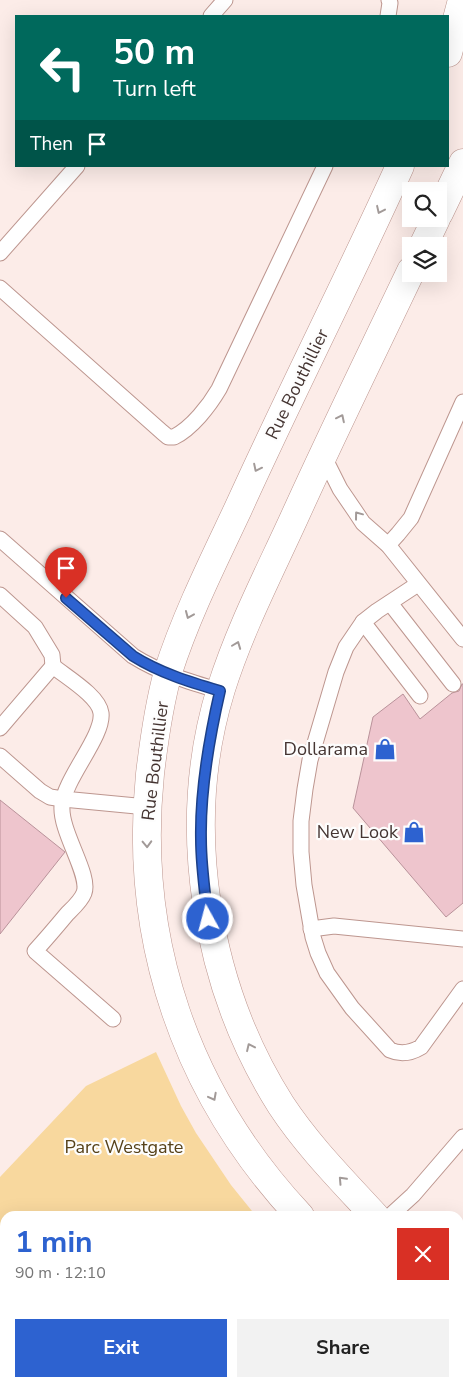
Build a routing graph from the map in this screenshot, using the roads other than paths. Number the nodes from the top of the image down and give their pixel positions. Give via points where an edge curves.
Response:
1 (225, 0) edge
2 (389, 0) edge
3 (462, 0) edge
4 (212, 15) edge
5 (388, 15) edge
6 (449, 50) edge
7 (463, 163) edge
8 (76, 167) edge
9 (325, 167) edge
10 (400, 167) edge
11 (447, 197) edge
12 (0, 253) edge
13 (406, 282) edge
14 (0, 288) edge
15 (463, 402) edge
16 (322, 455) junction
17 (0, 539) edge
18 (388, 545) junction
19 (418, 584) junction
20 (0, 595) edge
21 (390, 603) junction
22 (363, 622) junction
23 (463, 638) edge
24 (53, 666) junction
25 (168, 674) junction
26 (453, 684) dead end
27 (220, 691) junction
28 (420, 696) dead end
29 (0, 728) edge
30 (0, 756) edge
31 (63, 799) junction
32 (147, 807) junction
33 (312, 930) junction
34 (463, 939) edge
35 (463, 988) edge
36 (113, 1019) dead end
37 (463, 1137) edge
38 (296, 1211) edge
39 (370, 1211) edge
40 (395, 1211) edge

1 - 4 lane
2 - 5 lane
3 - 6 street
7 - 11 street
8 - 12 lane
9 - 14 lane via 219,389 203,412 174,437 162,432
10 -> 25 street, Rue Bouthillier via 248,485 185,625
16 -> 13 street
15 - 18 lane via 411,518
18 -> 16 lane via 363,522
27 -> 16 street via 245,625
17 - 25 lane via 133,656
18 - 19 lane
19 - 21 lane
19 - 23 lane
20 - 24 lane via 35,627 52,655
21 - 22 lane
21 - 26 lane
22 - 28 lane
22 - 33 lane via 346,648 336,672 310,760 305,790 301,852
24 - 29 lane
24 - 31 lane via 91,696 101,711 97,731
25 - 27 lane
25 - 32 street, Rue Bouthillier via 155,734
39 -> 27 street via 318,1154 281,1104 254,1055 222,973 208,919 201,838 204,778
30 - 31 lane via 40,791
31 - 32 lane
31 - 36 lane via 63,821 85,878 85,891 35,951
32 -> 38 street, Rue Bouthillier via 148,879 153,926 184,1036 234,1132
33 - 34 lane via 334,926
33 - 35 lane via 327,973 384,1045 397,1053 421,1048
37 - 40 lane

